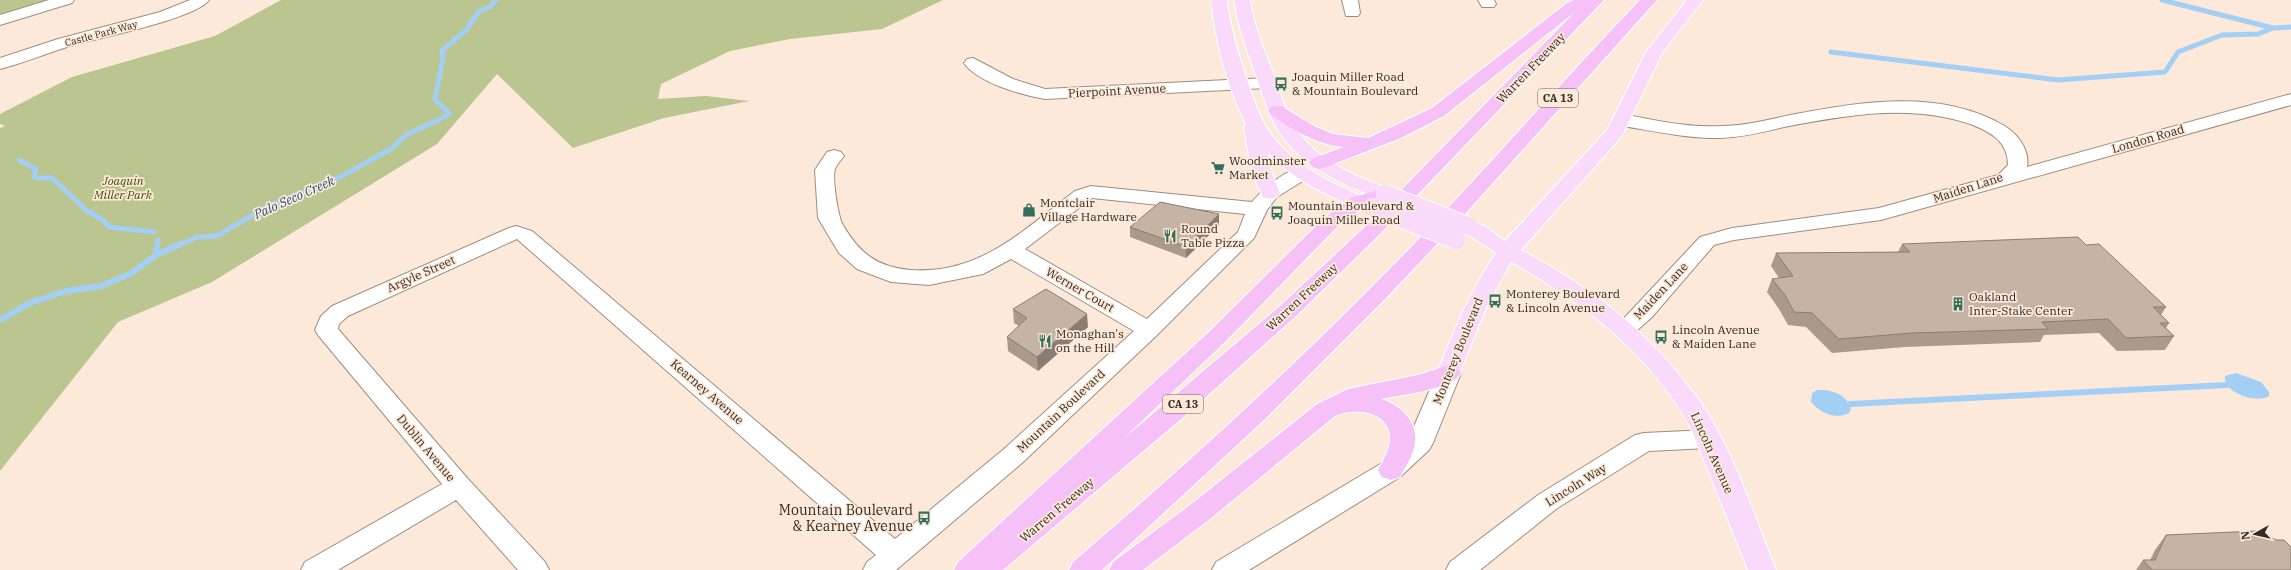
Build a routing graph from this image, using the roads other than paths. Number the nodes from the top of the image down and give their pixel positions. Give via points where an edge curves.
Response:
1 (66, 0) edge
2 (201, 0) edge
3 (1219, 0) edge
4 (1242, 0) edge
5 (1590, 0) edge
6 (1596, 0) edge
7 (1649, 0) edge
8 (1695, 0) edge
9 (0, 20) edge
10 (0, 64) edge
11 (973, 64) dead end
12 (1268, 83) junction
13 (1240, 85) junction
14 (2291, 100) edge
15 (1276, 110) junction
16 (1250, 111) junction
17 (1622, 120) junction
18 (1394, 134) junction
19 (834, 156) dead end
20 (1319, 163) junction
21 (1302, 173) junction
22 (2004, 179) junction
23 (1264, 201) junction
24 (1372, 201) junction
25 (516, 232) joint
26 (1011, 250) junction
27 (1507, 252) junction
28 (329, 320) joint
29 (1625, 329) junction
30 (1149, 330) junction
31 (1450, 373) junction
32 (1326, 410) junction
33 (1708, 439) junction
34 (1392, 470) junction
35 (459, 486) junction
36 (887, 563) edge
37 (315, 570) edge
38 (535, 570) edge
39 (968, 570) edge
40 (984, 570) edge
41 (1084, 570) edge
42 (1123, 570) edge
43 (1226, 570) edge
44 (1460, 570) edge
45 (1762, 570) edge

1 - 9 street
2 - 10 street, Castle Park Way via 171,14 23,55
3 - 13 main road via 1220,23
4 - 12 main road, Lincoln Avenue via 1244,21
5 - 18 highway via 1573,6 1438,112
6 - 40 highway, Warren Freeway / CA 13 via 1374,229 1288,311 1161,423
7 - 41 highway, CA 13 via 1610,39 1421,249 1337,334
8 - 17 main road, Monterey Boulevard via 1654,52
11 - 13 street, Pierpoint Avenue via 1004,83 1045,94
12 - 13 street, Pierpoint Avenue
12 - 15 main road, Lincoln Avenue
13 - 16 main road
14 - 22 street, London Road
15 - 18 highway via 1315,135 1337,142 1364,142
15 - 20 main road, Lincoln Avenue via 1292,139
16 - 21 main road, Lincoln Avenue via 1258,129 1270,145
16 - 23 main road via 1262,174
17 - 22 street, Maiden Lane via 1689,131 1722,132 1750,129 1861,107 1920,106 1973,118 2006,135 2019,156 2018,166
17 - 27 main road, Monterey Boulevard via 1606,144
18 - 20 highway
19 - 26 street via 825,170 828,218 846,248 865,264 891,275 929,278 975,269
20 - 21 main road
20 - 24 main road, Lincoln Avenue via 1343,176
21 - 23 street
21 - 24 main road, Lincoln Avenue
22 - 29 street, Maiden Lane via 1881,214 1732,234 1707,241 1644,312
23 - 26 street via 1091,192 1082,195
23 - 30 street, Mountain Boulevard via 1246,234
24 - 27 main road, Lincoln Avenue, bridge
24 - 39 highway via 1329,224 1212,342
25 - 28 street, Argyle Street via 348,308
25 - 36 street, Kearney Avenue via 525,235
26 - 30 street, Werner Court
27 - 29 main road, Lincoln Avenue via 1559,280
27 - 31 main road, Monterey Boulevard via 1482,291
28 - 35 street, Dublin Avenue via 326,330
29 - 33 main road, Lincoln Avenue via 1648,351 1668,376 1695,413
30 - 36 street, Mountain Boulevard via 1013,456
31 - 32 highway via 1421,383 1356,395
31 - 34 street, Monterey Boulevard via 1420,443
32 - 34 highway via 1356,402 1369,404 1392,416 1400,426 1403,437
32 - 42 highway via 1200,512
33 - 44 street, Lincoln Way via 1644,442 1547,502
33 - 45 main road, Lincoln Avenue
34 - 43 street, Monterey Boulevard
35 - 37 street
35 - 38 street, Dublin Avenue

